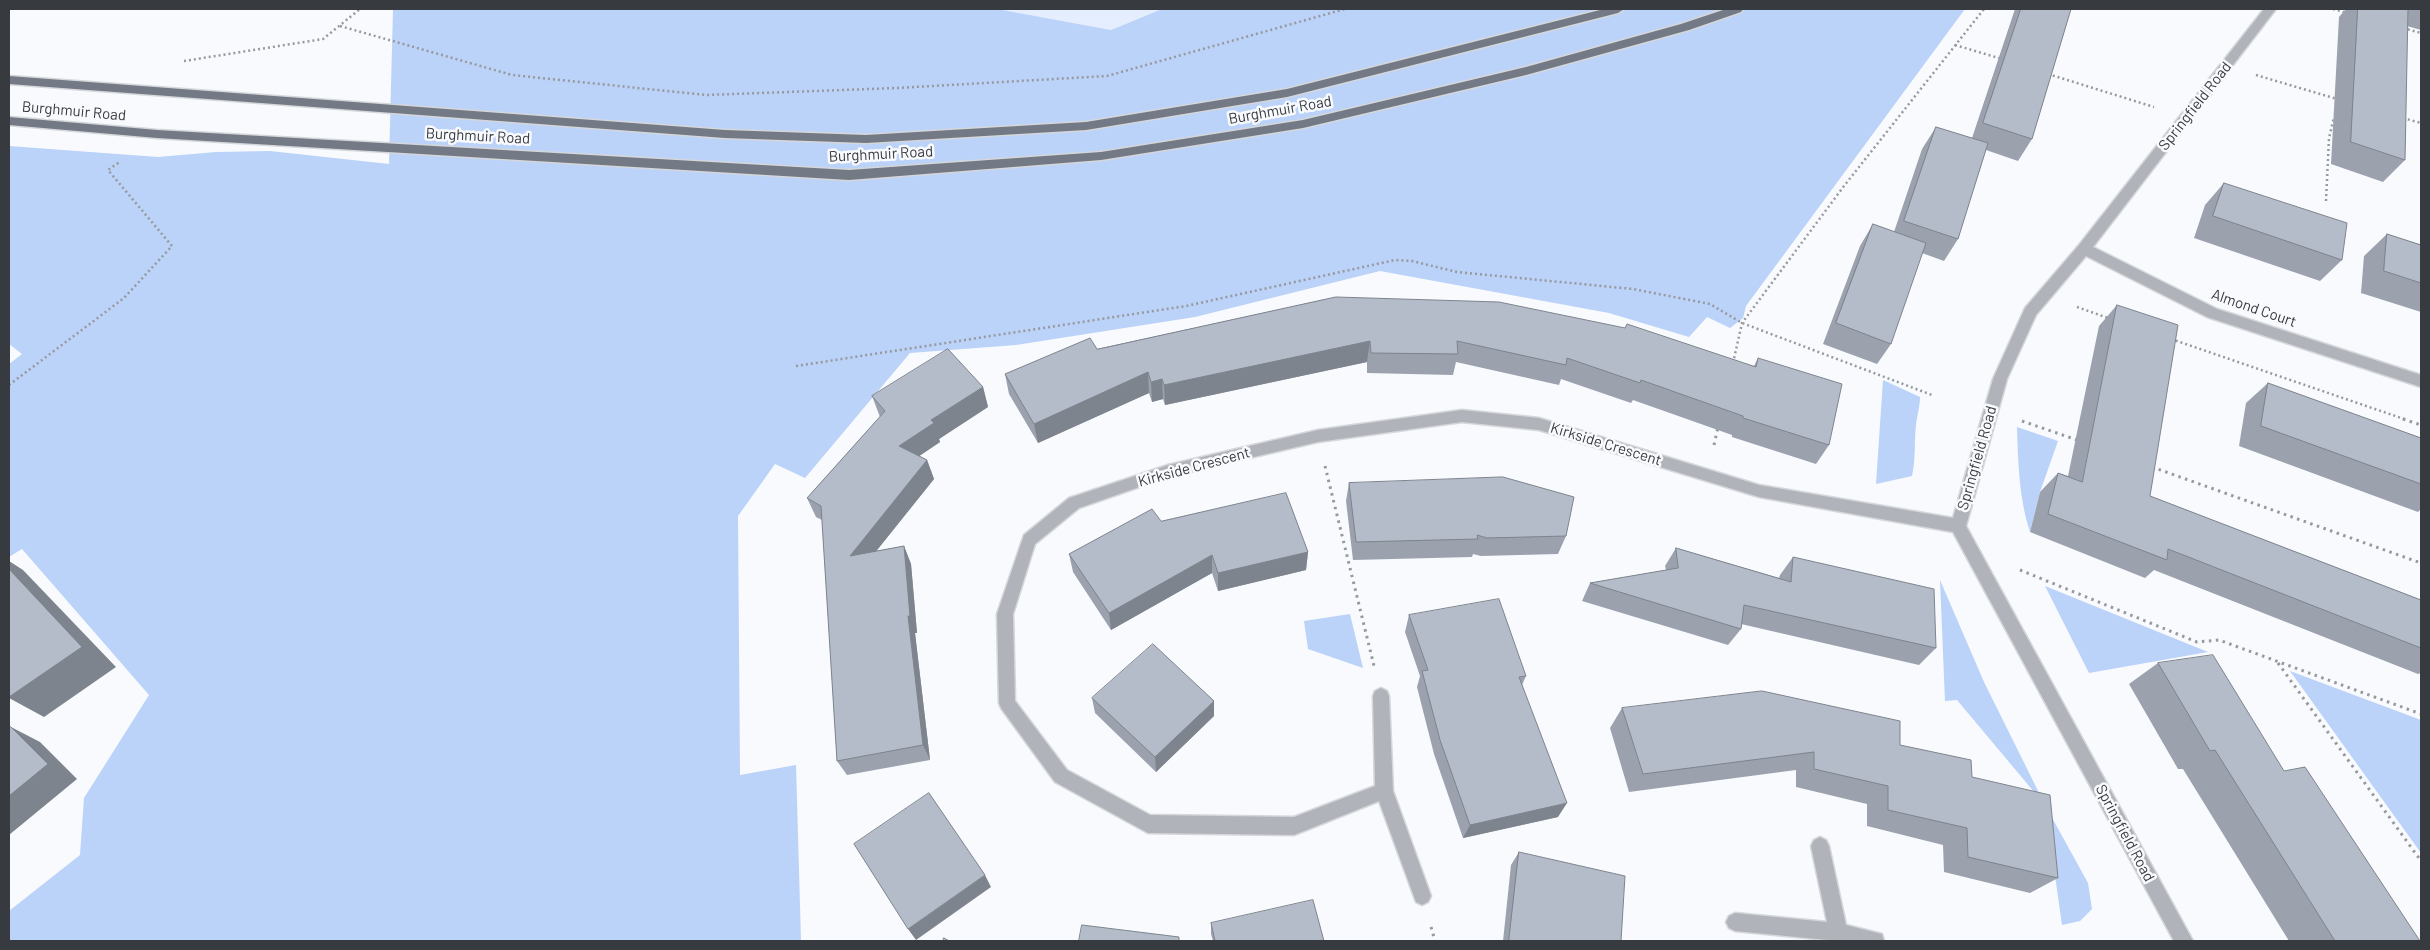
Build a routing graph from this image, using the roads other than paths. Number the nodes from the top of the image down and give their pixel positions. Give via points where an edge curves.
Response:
1 (1618, 9) edge
2 (1738, 9) edge
3 (2270, 9) edge
4 (9, 80) edge
5 (9, 121) edge
6 (2084, 249) junction
7 (2421, 381) edge
8 (1958, 526) junction
9 (1381, 696) road end
10 (1384, 790) junction
11 (1820, 846) dead end
12 (1422, 896) dead end
13 (1735, 922) dead end
14 (1838, 932) junction
15 (1875, 941) edge
16 (2184, 941) edge

1 - 4 main road, Burghmuir Road via 1287,93 1086,126 866,139 725,134
2 - 5 main road, Burghmuir Road via 1526,72 1303,124 1101,156 849,175 157,134
3 - 6 street, Springfield Road
6 - 7 street, Almond Court via 2212,313
6 - 8 street, Springfield Road via 2030,312 2000,379
8 - 10 street, Kirkside Crescent via 1760,491 1539,424 1462,416 1318,436 1168,471 1074,503 1029,540 1005,614 1008,703 1061,776 1148,824 1294,826
8 - 16 street, Springfield Road
9 - 10 street
10 - 12 street
11 - 14 street
13 - 14 street
14 - 15 street

